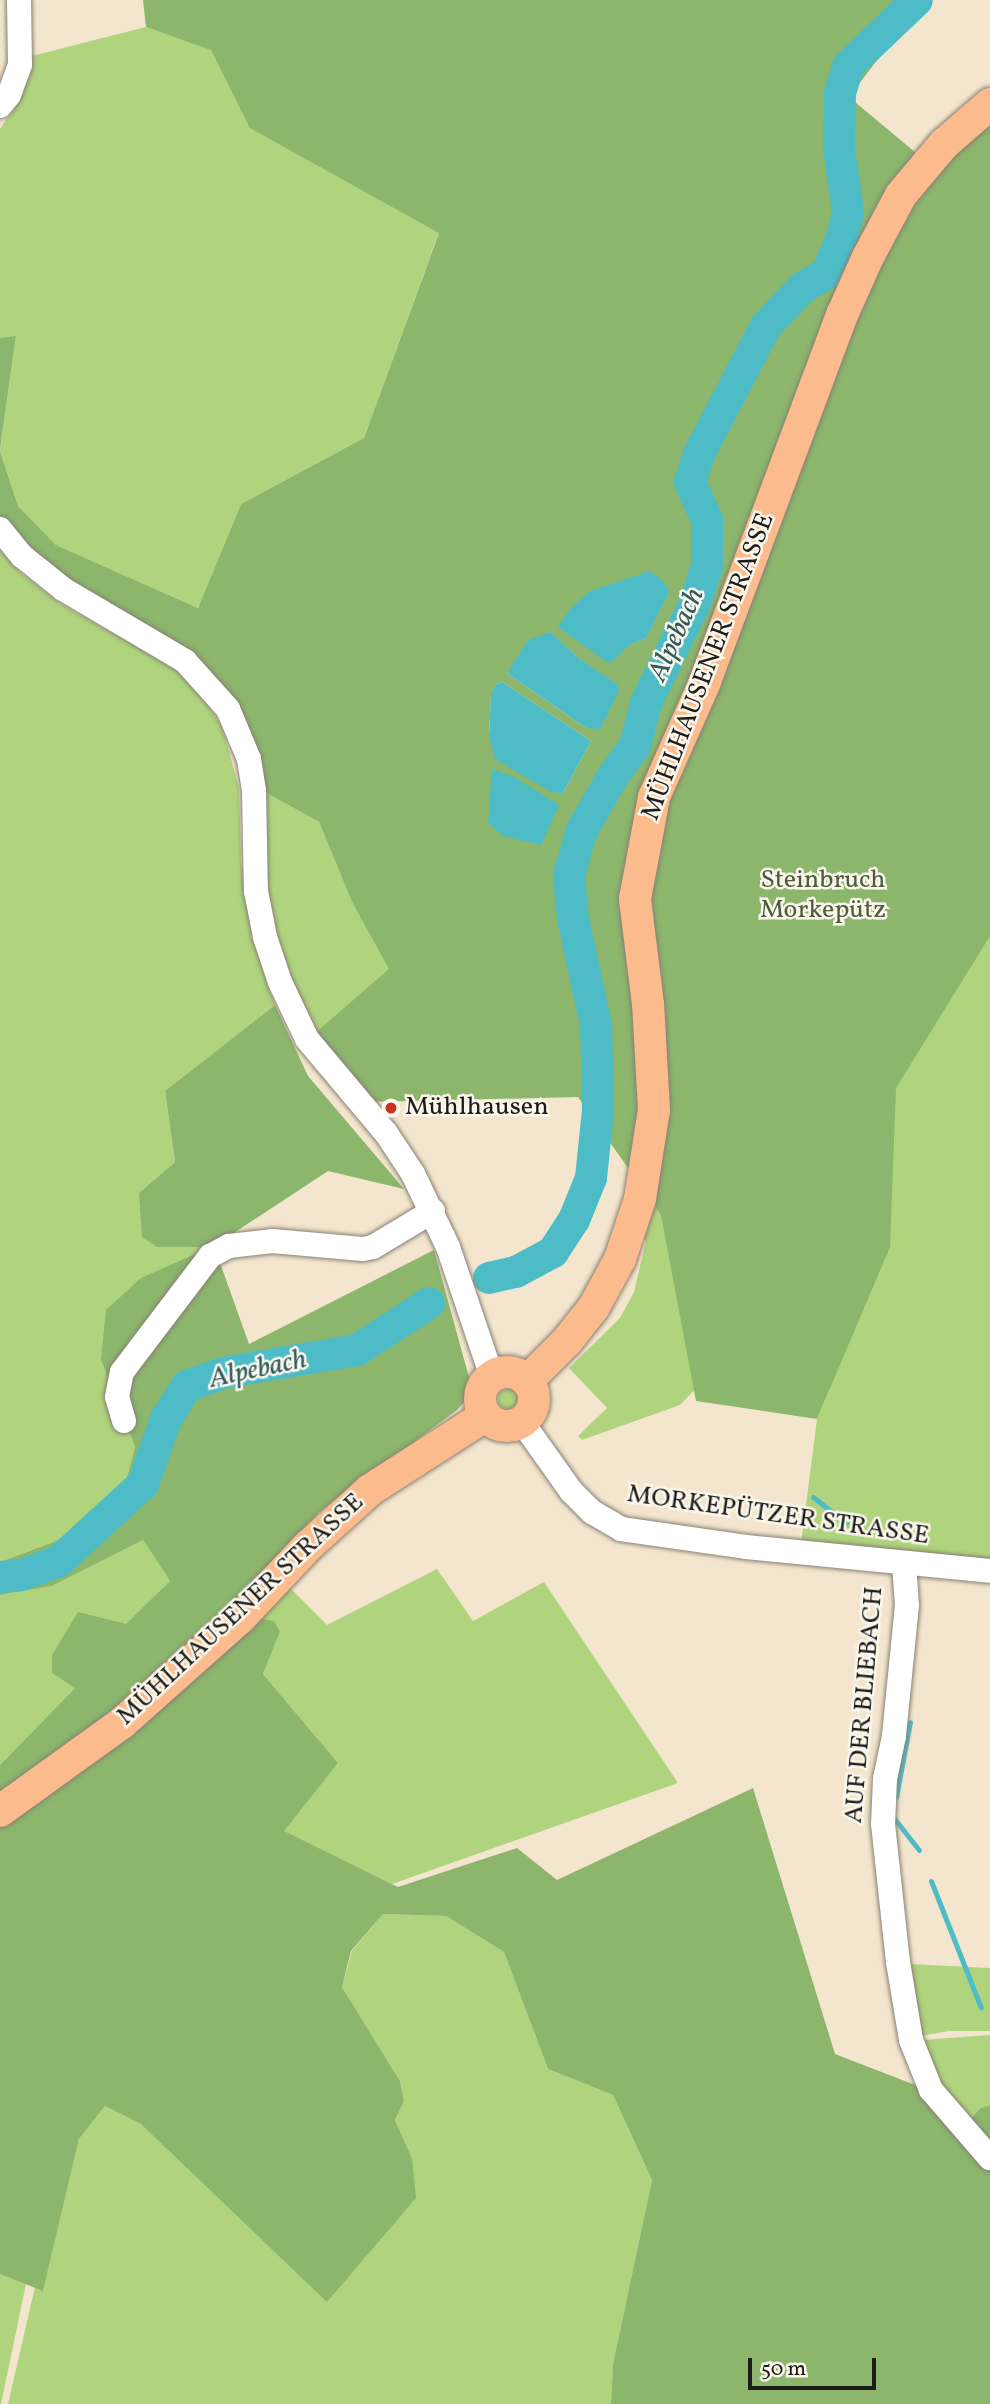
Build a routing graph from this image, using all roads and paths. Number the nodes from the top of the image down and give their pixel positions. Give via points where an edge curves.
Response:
1 (19, 0) edge
2 (990, 104) edge
3 (0, 106) edge
4 (0, 529) edge
5 (433, 1211) junction
6 (492, 1377) junction
7 (527, 1381) junction
8 (485, 1416) junction
9 (124, 1420) dead end
10 (522, 1422) junction
11 (904, 1564) junction
12 (990, 1571) edge
13 (0, 1811) edge
14 (990, 2158) edge

1 - 3 street via 20,65
2 - 7 main road, MÜHLHAUSENER STRASSE via 944,144 901,195 868,257 704,684 654,797 635,899 648,1004 654,1111 640,1199 621,1259 607,1286 567,1341
4 - 5 street via 22,556 63,589 185,661 228,709 249,759 256,891 280,982 307,1039 386,1133
5 - 6 street
5 - 9 street via 373,1247 272,1241 229,1246 210,1256 122,1372 117,1396
6 - 7 main road via 504,1372
6 - 8 main road via 480,1395
7 - 10 main road via 534,1402
8 - 10 main road via 507,1427
8 - 13 main road, MÜHLHAUSENER STRASSE via 370,1490 308,1546 240,1618 122,1723
10 - 11 street, MORKEPÜTZER STRASSE via 570,1491 592,1512 621,1529
11 - 12 street, MORKEPÜTZER STRASSE
11 - 14 street, AUF DER BLIEBACH via 907,1605 883,1824 898,1962 911,2040 931,2090

